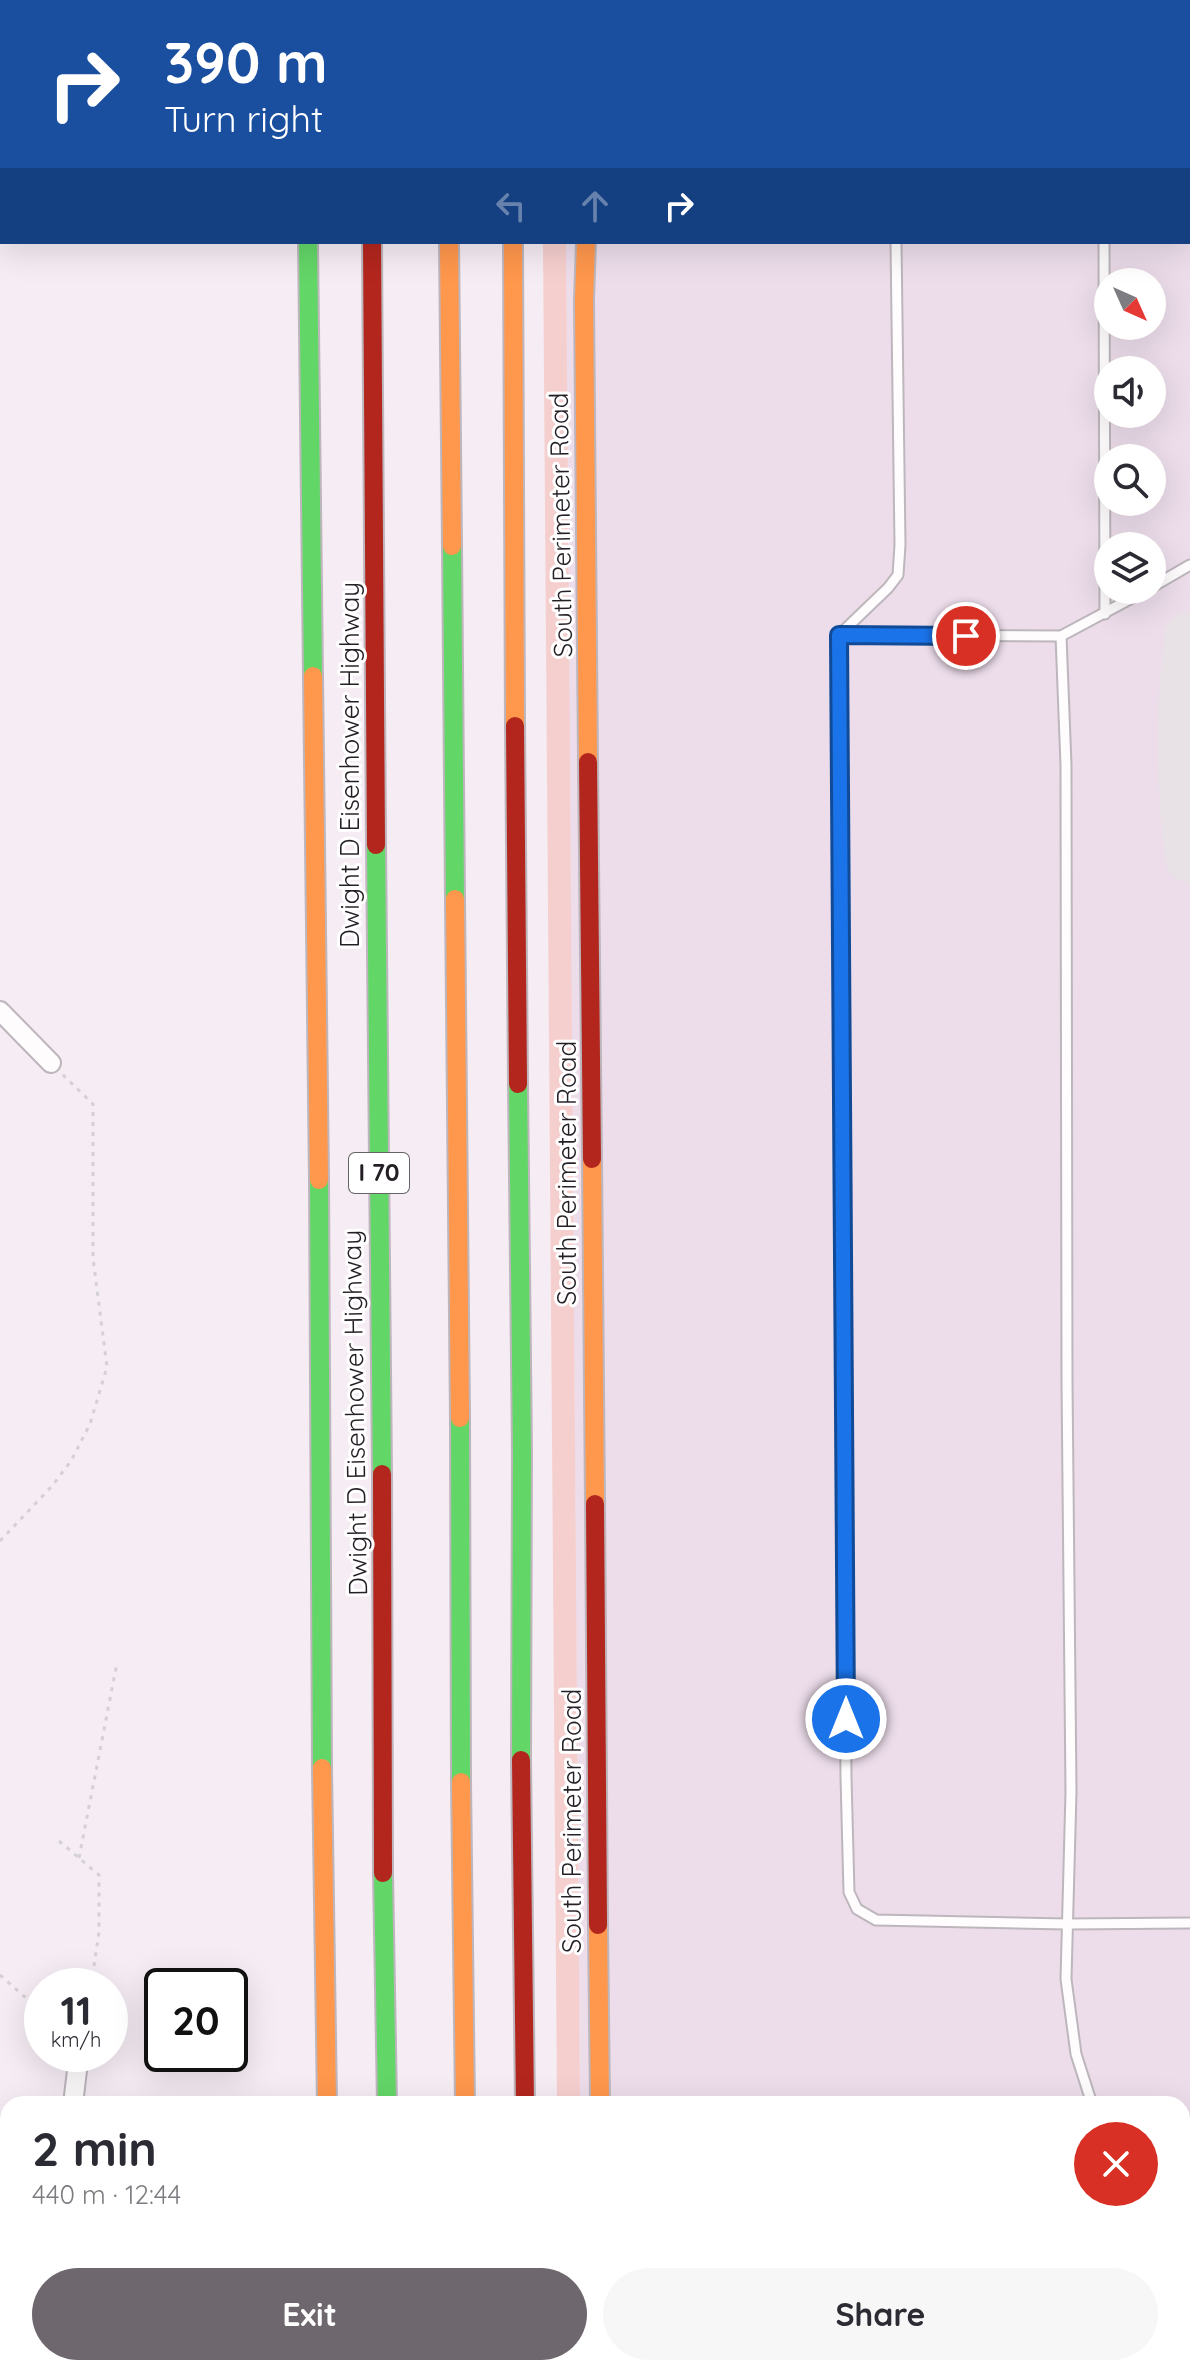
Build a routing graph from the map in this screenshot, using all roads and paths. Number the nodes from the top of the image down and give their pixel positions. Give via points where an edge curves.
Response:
1 (308, 244) edge
2 (372, 244) edge
3 (449, 244) edge
4 (513, 244) edge
5 (586, 244) edge
6 (896, 244) edge
7 (1104, 244) edge
8 (1190, 565) edge
9 (1166, 579) edge
10 (1123, 604) edge
11 (1105, 614) junction
12 (839, 635) junction
13 (1061, 636) junction
14 (0, 1011) edge
15 (51, 1063) joint
16 (0, 1541) edge
17 (117, 1663) dead end
18 (59, 1841) dead end
19 (79, 1858) junction
20 (1190, 1923) edge
21 (1067, 1924) junction
22 (94, 1968) edge
23 (0, 1975) edge
24 (24, 1996) edge
25 (77, 2072) edge
26 (74, 2096) edge
27 (327, 2096) edge
28 (387, 2096) edge
29 (465, 2096) edge
30 (525, 2096) edge
31 (600, 2096) edge
32 (1089, 2096) edge

1 - 27 main road
2 - 28 main road, Dwight D Eisenhower Highway / I 70
3 - 29 main road
4 - 30 main road
5 - 31 main road, South Perimeter Road
6 - 12 lane via 898,575
7 - 11 lane
8 - 9 lane
10 - 11 lane
11 - 13 lane
12 - 13 lane
12 - 21 lane via 849,1892 857,1909 876,1920
13 - 21 lane via 1071,1776
14 - 15 street
15 - 16 path via 93,1104 93,1258 107,1367 90,1424 71,1461
17 - 19 path
18 - 19 path
19 - 22 path via 99,1875
20 - 21 lane
21 - 32 lane via 1066,1979 1076,2054
23 - 24 path
25 - 26 street

